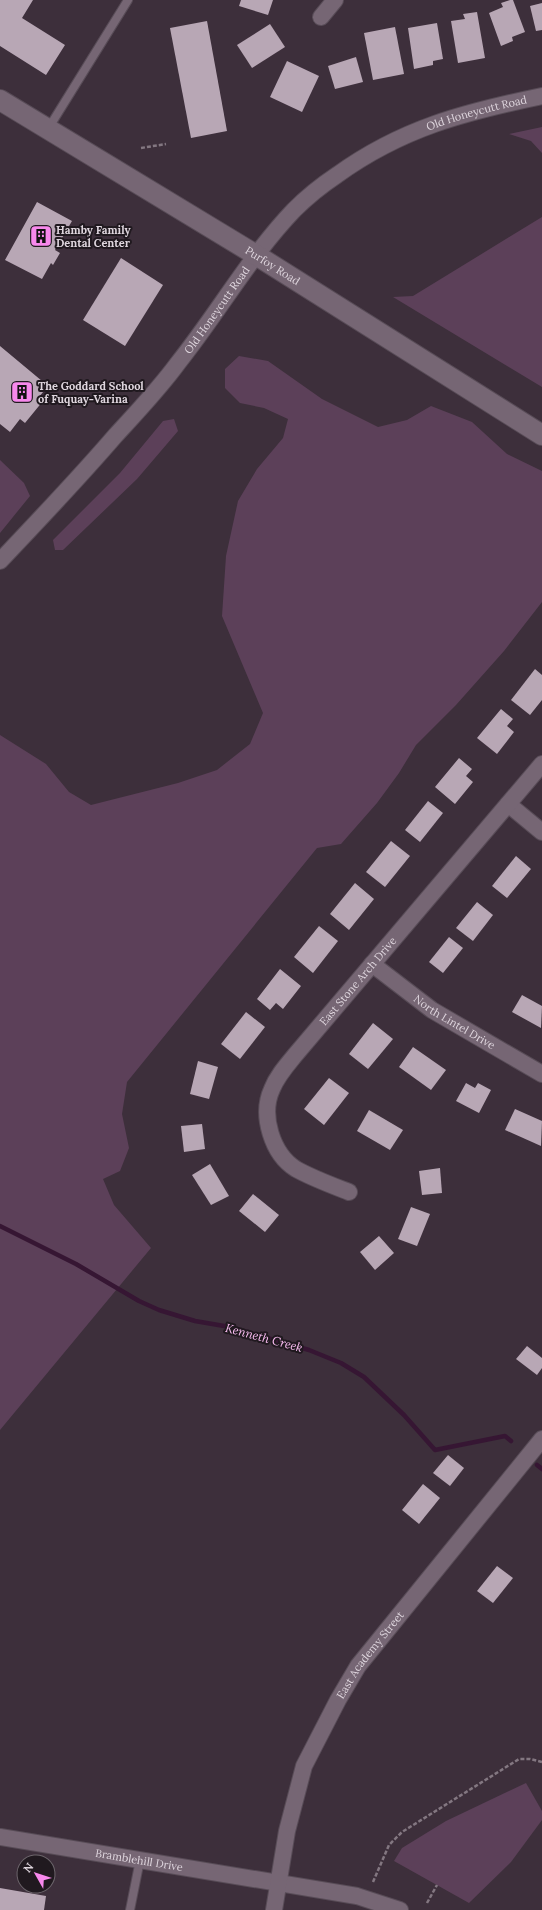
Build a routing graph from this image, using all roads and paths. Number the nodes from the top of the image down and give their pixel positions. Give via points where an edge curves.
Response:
1 (128, 0) edge
2 (335, 0) edge
3 (321, 17) dead end
4 (542, 96) edge
5 (0, 100) edge
6 (48, 129) junction
7 (166, 144) dead end
8 (141, 148) dead end
9 (256, 255) junction
10 (542, 435) edge
11 (0, 561) edge
12 (542, 764) edge
13 (508, 804) junction
14 (542, 832) edge
15 (372, 964) junction
16 (542, 1074) edge
17 (349, 1192) dead end
18 (542, 1439) edge
19 (542, 1762) edge
20 (0, 1837) edge
21 (140, 1860) junction
22 (373, 1882) dead end
23 (278, 1883) junction
24 (437, 1885) dead end
25 (427, 1903) dead end
26 (130, 1910) edge
27 (274, 1910) edge
28 (400, 1910) edge

1 - 6 lane
2 - 3 street
4 - 9 street, Old Honeycutt Road via 425,126 359,159 325,183 295,209
5 - 6 street, Purfoy Road
6 - 9 street, Purfoy Road
7 - 8 path
9 - 10 street, Purfoy Road
9 - 11 street, Old Honeycutt Road via 174,368 52,507
12 - 13 street, East Stone Arch Drive
13 - 14 street
13 - 15 street, East Stone Arch Drive
15 - 16 street, North Lintel Drive via 432,1010
15 - 17 street, East Stone Arch Drive via 280,1074 271,1091 268,1107 270,1132 286,1161 295,1168
18 - 23 street, East Academy Street via 358,1666 304,1766 287,1831
19 - 22 path via 519,1759 402,1832 389,1845
20 - 21 street, Bramblehill Drive
21 - 23 street, Bramblehill Drive
21 - 26 lane
23 - 27 street, East Academy Street
23 - 28 street, Bramblehill Drive via 357,1896
24 - 25 path

